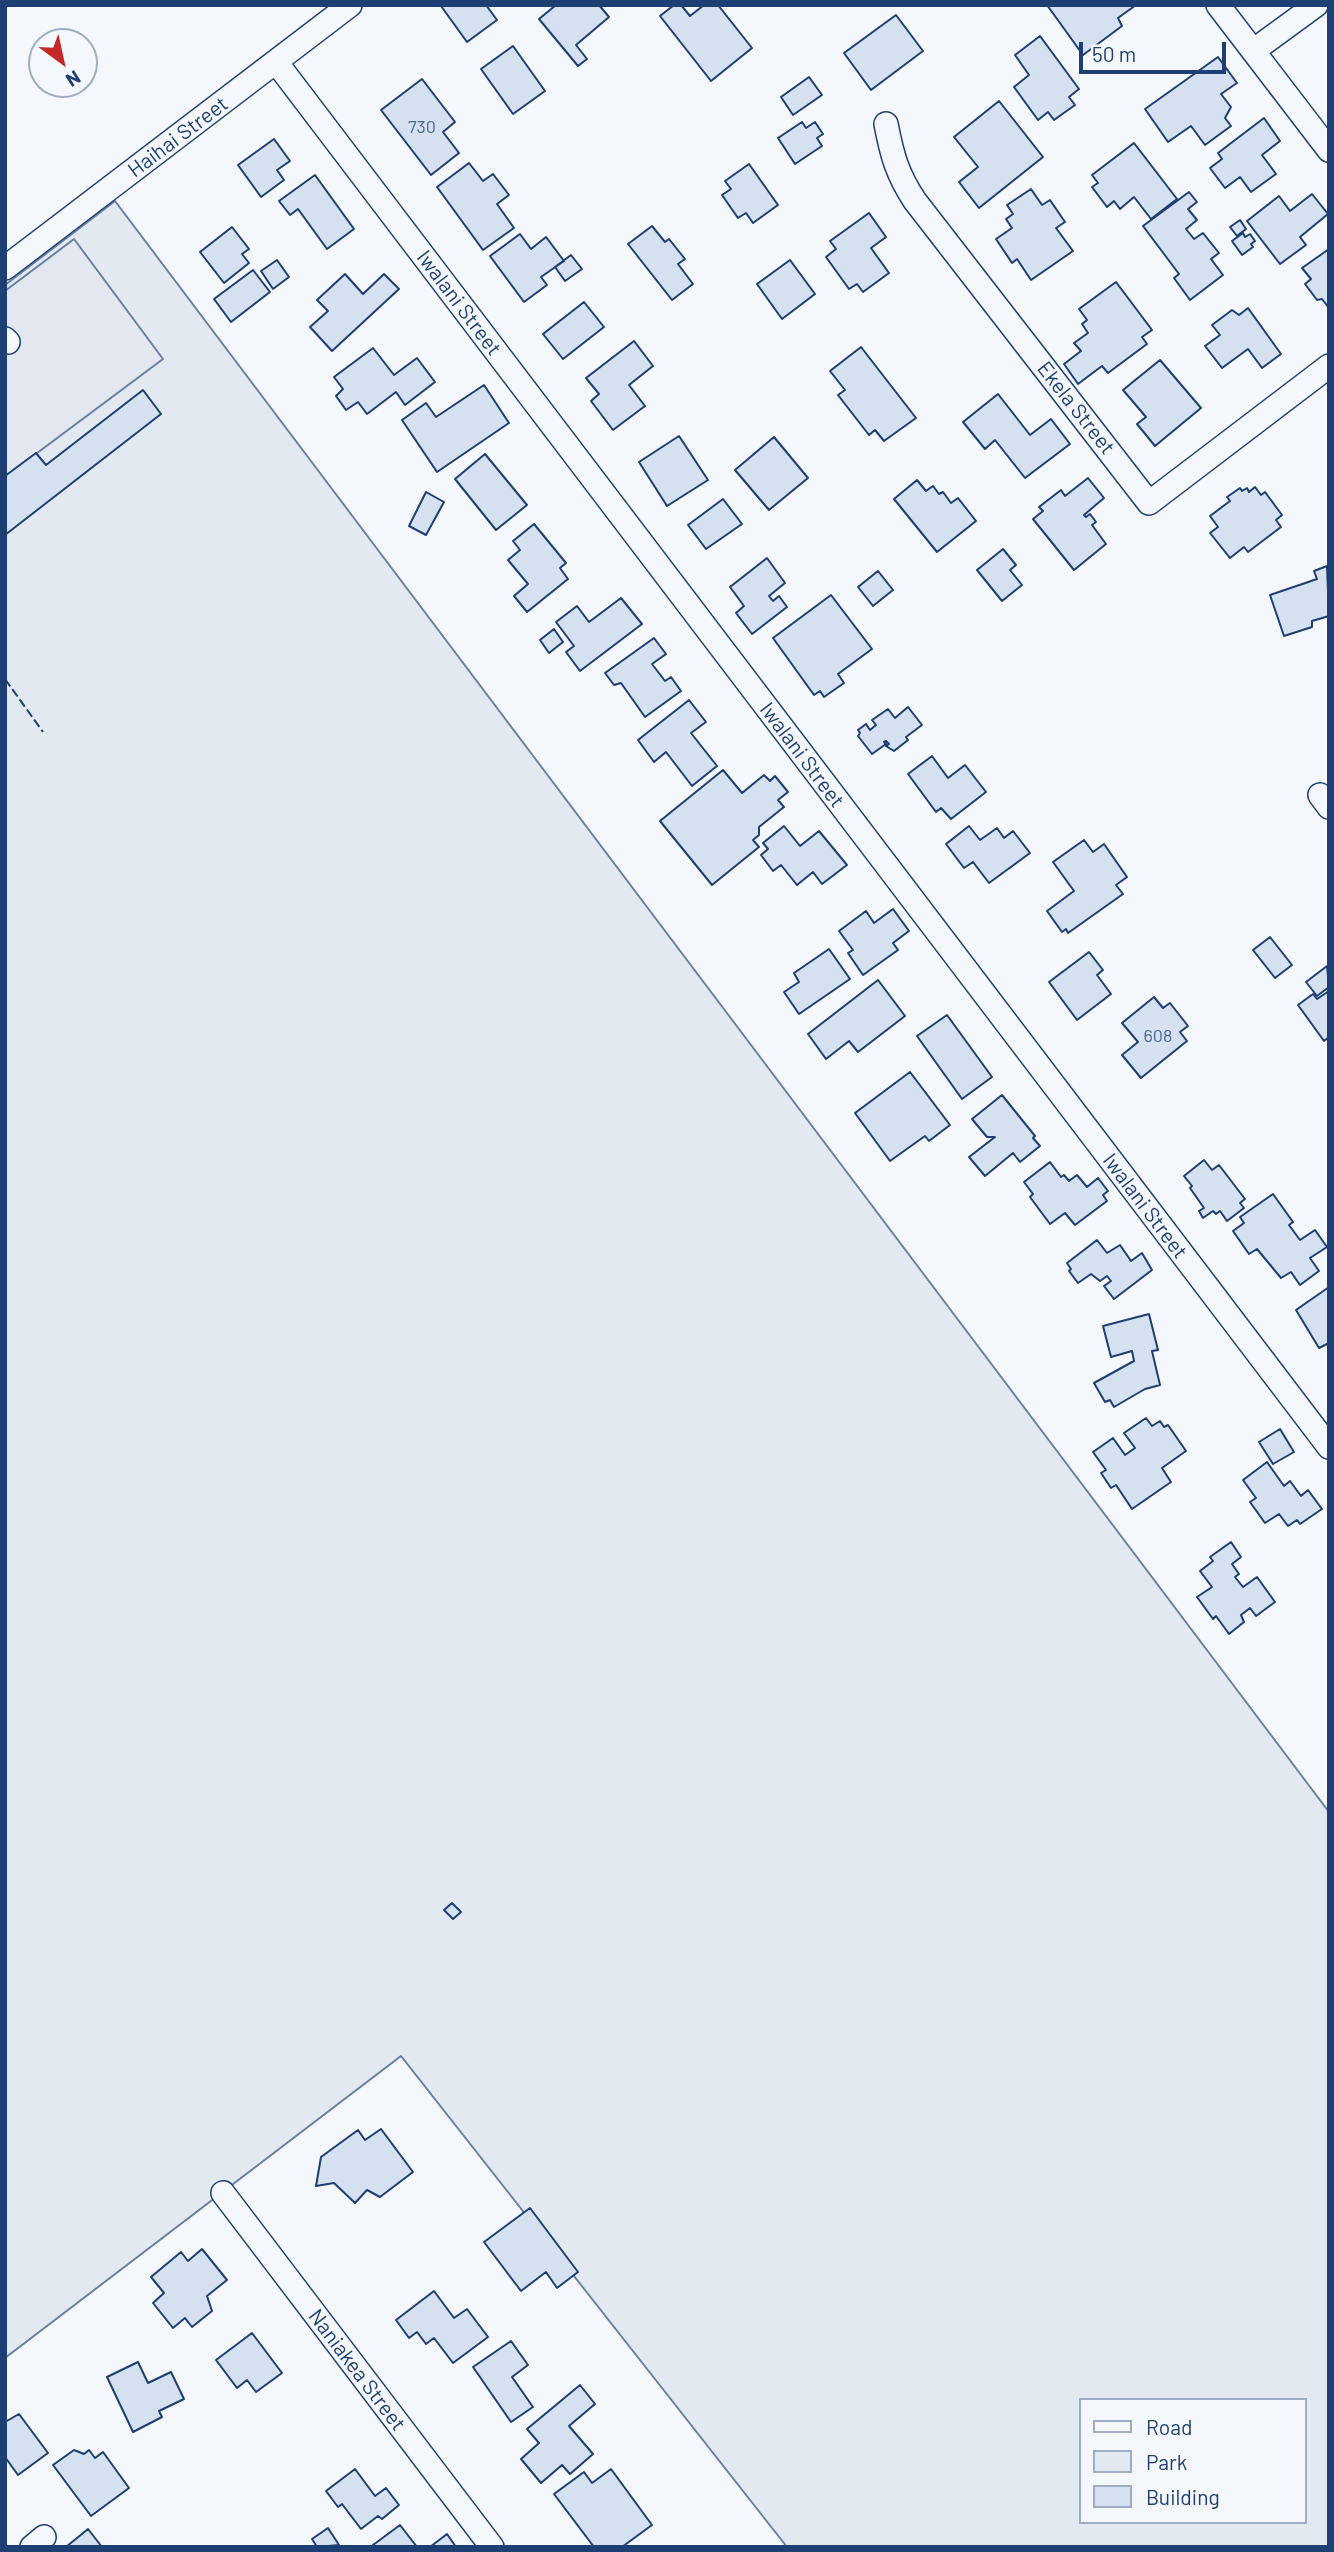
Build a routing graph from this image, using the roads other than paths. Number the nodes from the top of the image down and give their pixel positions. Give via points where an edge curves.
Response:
1 (350, 5) edge
2 (1218, 5) edge
3 (1317, 5) edge
4 (1253, 51) junction
5 (276, 62) junction
6 (886, 124) dead end
7 (1329, 150) edge
8 (5, 268) edge
9 (1329, 366) edge
10 (1329, 1447) edge
11 (223, 2193) dead end
12 (492, 2547) edge

1 - 5 street, Haihai Street
2 - 4 street
3 - 4 street
4 - 7 street
5 - 8 street, Haihai Street
5 - 10 street, Iwalani Street
6 - 9 street, Ekela Street via 897,169 915,201 1149,503
11 - 12 street, Naniakea Street

